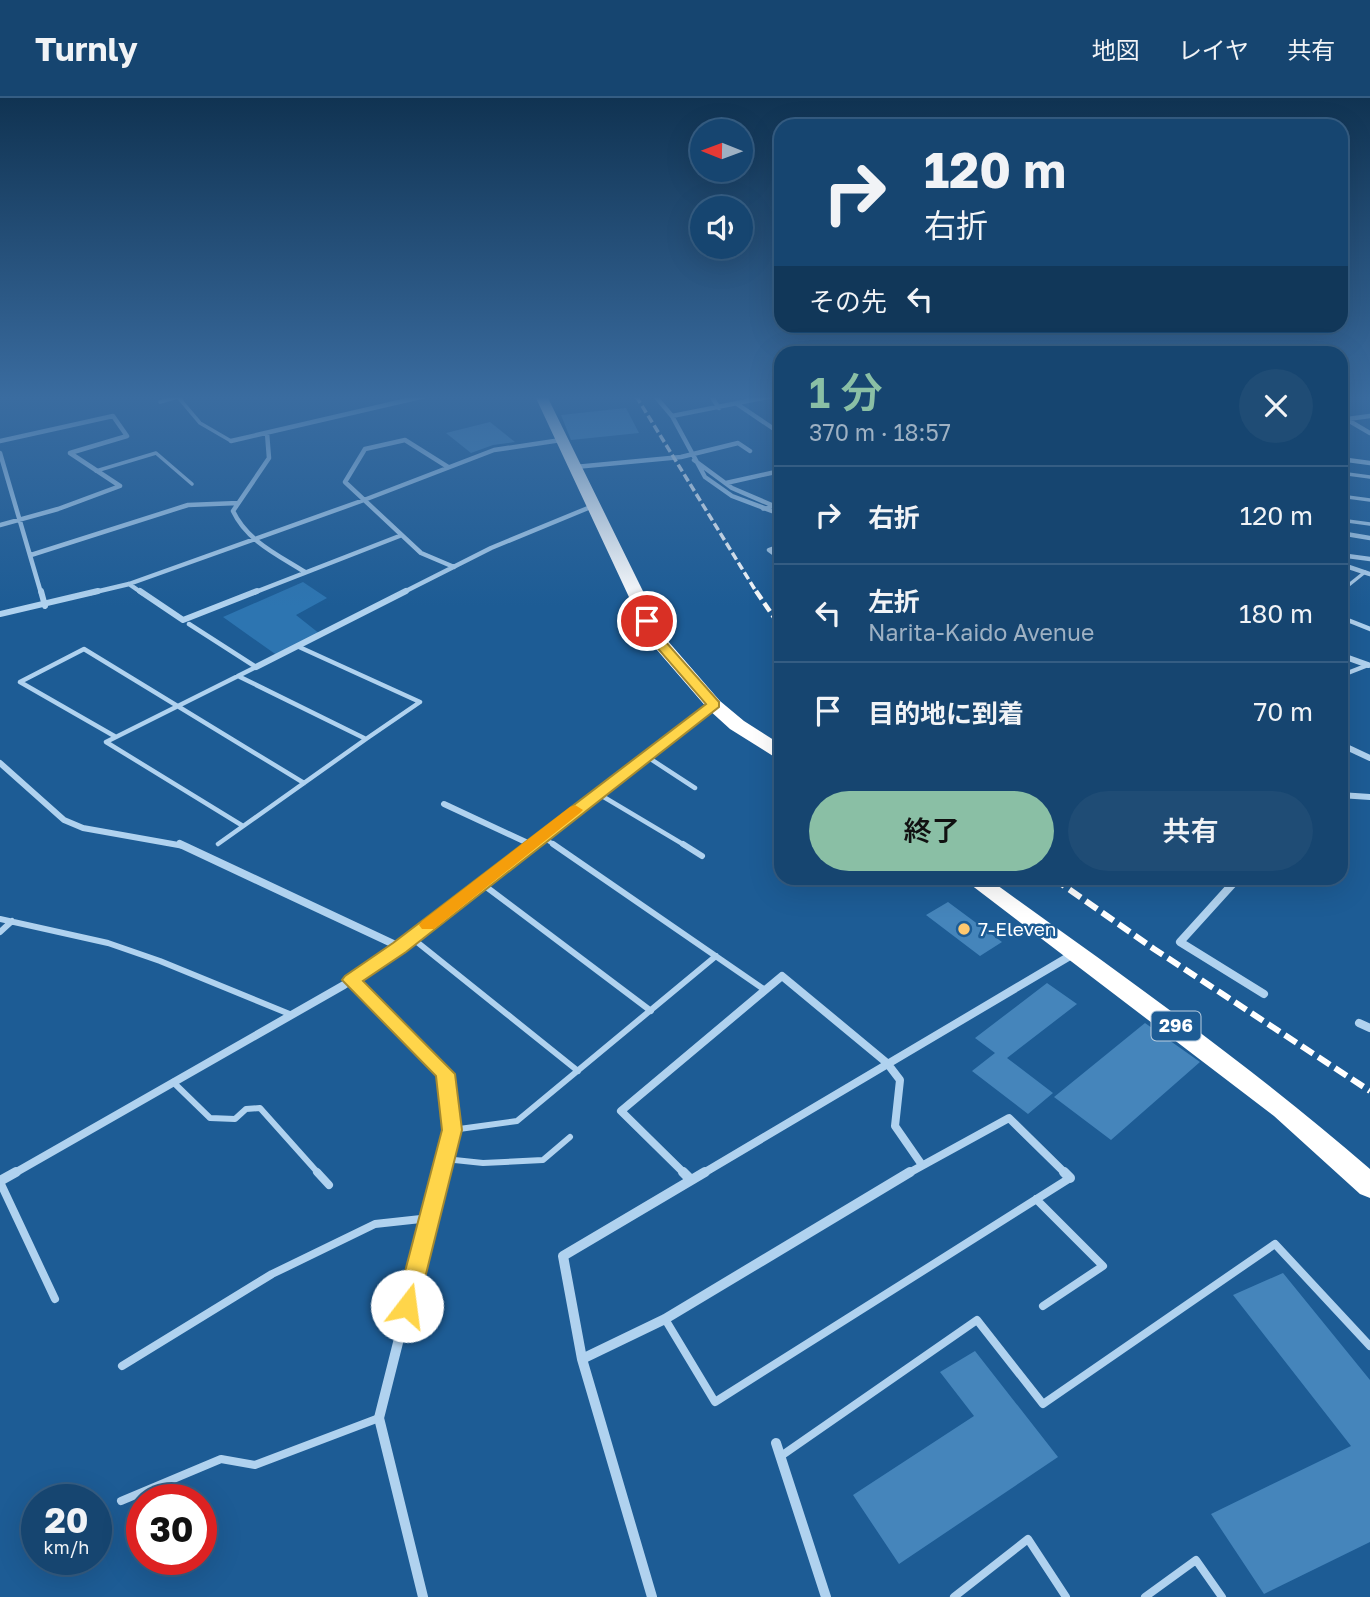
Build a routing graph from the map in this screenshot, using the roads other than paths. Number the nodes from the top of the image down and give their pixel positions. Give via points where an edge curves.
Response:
1 (4, 466) edge
2 (89, 466) edge
3 (113, 466) edge
4 (171, 466) edge
5 (264, 466) edge
6 (355, 466) edge
7 (451, 466) edge
8 (589, 466) edge
9 (698, 466) edge
10 (708, 466) edge
11 (448, 467) joint
12 (575, 467) joint
13 (96, 471) junction
14 (774, 472) edge
15 (1348, 474) edge
16 (1370, 477) edge
17 (725, 483) junction
18 (192, 484) dead end
19 (1348, 497) edge
20 (1370, 499) edge
21 (364, 500) junction
22 (238, 503) junction
23 (774, 504) edge
24 (593, 506) junction
25 (774, 506) edge
26 (763, 509) junction
27 (774, 512) edge
28 (22, 520) junction
29 (1348, 521) edge
30 (0, 524) edge
31 (1370, 524) edge
32 (1348, 534) edge
33 (402, 535) junction
34 (1370, 538) edge
35 (255, 539) junction
36 (31, 555) junction
37 (1348, 556) edge
38 (1370, 559) edge
39 (454, 566) junction
40 (1348, 567) edge
41 (304, 572) junction
42 (1367, 573) edge
43 (129, 584) junction
44 (1348, 586) edge
45 (45, 606) junction
46 (0, 614) edge
47 (1348, 620) edge
48 (189, 624) dead end
49 (1370, 629) edge
50 (297, 646) junction
51 (1348, 658) edge
52 (1368, 665) joint
53 (256, 667) junction
54 (1348, 673) edge
55 (238, 676) junction
56 (714, 705) junction
57 (178, 706) junction
58 (116, 737) junction
59 (366, 739) junction
60 (774, 748) edge
61 (1348, 748) edge
62 (646, 756) junction
63 (1370, 758) edge
64 (0, 763) edge
65 (304, 783) junction
66 (695, 788) dead end
67 (597, 793) junction
68 (1348, 796) edge
69 (1370, 797) edge
70 (444, 804) dead end
71 (243, 826) junction
72 (541, 836) junction
73 (218, 844) dead end
74 (530, 844) junction
75 (702, 856) dead end
76 (481, 883) junction
77 (982, 885) edge
78 (1232, 885) edge
79 (0, 919) edge
80 (12, 921) junction
81 (0, 932) edge
82 (412, 938) junction
83 (400, 947) junction
84 (1075, 953) junction
85 (716, 956) junction
86 (351, 980) junction
87 (765, 990) junction
88 (1264, 994) dead end
89 (651, 1011) junction
90 (292, 1015) junction
91 (1359, 1023) dead end
92 (1370, 1028) edge
93 (887, 1063) junction
94 (578, 1071) junction
95 (173, 1082) junction
96 (452, 1130) junction
97 (570, 1136) dead end
98 (445, 1159) junction
99 (922, 1165) junction
100 (1070, 1178) joint
101 (691, 1180) junction
102 (0, 1181) edge
103 (329, 1185) dead end
104 (1370, 1186) edge
105 (1037, 1199) junction
106 (430, 1218) junction
107 (55, 1299) dead end
108 (1043, 1306) dead end
109 (665, 1318) junction
110 (1370, 1346) edge
111 (582, 1359) junction
112 (122, 1366) dead end
113 (379, 1418) junction
114 (776, 1443) dead end
115 (780, 1456) junction
116 (121, 1501) dead end
117 (423, 1597) edge
118 (652, 1597) edge
119 (826, 1597) edge
120 (954, 1597) edge
121 (1066, 1597) edge
122 (1145, 1597) edge
123 (1222, 1597) edge

1 - 28 street
2 - 13 street
3 - 13 lane
4 - 18 lane
5 - 22 street
6 - 21 street via 345,482
7 - 11 street
8 - 12 street
9 - 26 street via 713,484
10 - 17 street
11 - 21 street
12 - 24 highway
13 - 28 street via 120,486
14 - 17 street
15 - 16 lane
17 - 23 street
19 - 20 lane
21 - 33 street
21 - 35 street
22 - 35 street via 233,511 237,523
22 - 36 street via 181,508
24 - 39 street
24 - 56 highway via 659,642
25 - 26 lane
26 - 27 street
28 - 30 street
28 - 36 street
29 - 31 lane
32 - 34 street
33 - 39 street via 421,552
33 - 41 street
35 - 41 street
35 - 43 street
36 - 45 street
37 - 38 street
39 - 50 street
40 - 42 street
41 - 43 street via 183,620
42 - 44 lane
43 - 45 street
45 - 46 street
47 - 49 lane
48 - 53 lane
50 - 53 street
50 - 59 lane via 420,702
51 - 52 street
52 - 54 lane
53 - 55 lane
55 - 57 lane
55 - 59 lane
56 - 60 highway
56 - 62 street
57 - 58 lane
57 - 58 lane via 84,649 20,682
57 - 65 lane
58 - 71 lane via 106,742
59 - 65 lane
61 - 63 street
62 - 66 lane
62 - 67 street
64 - 83 street via 64,820 83,828 179,844
65 - 71 lane
67 - 72 street
67 - 75 lane
68 - 69 street
70 - 74 street
71 - 73 lane
72 - 74 street
72 - 85 lane
74 - 76 street
76 - 82 street
76 - 89 lane
77 - 84 highway, 296
78 - 88 street via 1180,943
79 - 80 lane
80 - 81 lane
80 - 90 lane via 108,943
82 - 83 street
82 - 94 lane
83 - 86 street
84 - 93 street
84 - 104 highway, 296 via 1283,1109
85 - 87 lane
85 - 89 lane
86 - 90 street
86 - 96 street via 445,1074
87 - 93 street via 782,976
87 - 101 street via 621,1111
89 - 94 lane
90 - 95 street
91 - 92 street
93 - 99 street via 900,1080 895,1126
93 - 101 street
94 - 96 lane via 517,1121
95 - 102 street
95 - 103 lane via 210,1118 235,1119 246,1109 260,1108
96 - 98 street
97 - 98 lane via 543,1160 483,1163
98 - 106 street
99 - 100 street via 1009,1118
99 - 109 street
100 - 105 lane
101 - 111 street via 563,1256
102 - 107 lane
105 - 108 lane via 1103,1266
105 - 109 lane via 715,1402
106 - 112 lane via 375,1224 272,1274
106 - 113 street
109 - 111 street
110 - 115 lane via 1275,1244 1043,1404 977,1320
111 - 118 street
113 - 116 lane via 255,1465 222,1459
113 - 117 street
114 - 115 street
115 - 119 street
120 - 121 lane via 1028,1539
122 - 123 lane via 1196,1560

